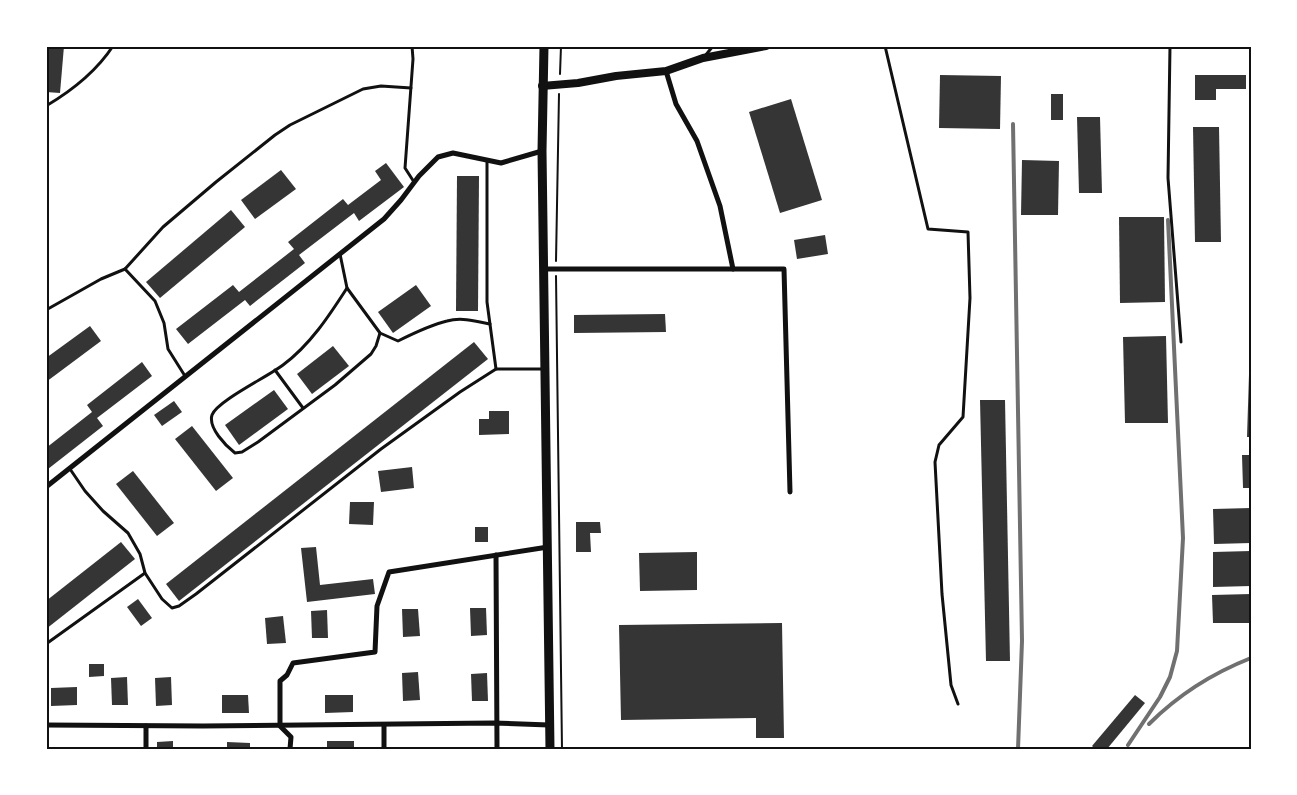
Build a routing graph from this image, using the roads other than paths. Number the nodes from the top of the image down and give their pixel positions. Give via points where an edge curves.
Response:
1 (113, 46) edge
2 (412, 46) edge
3 (544, 46) edge
4 (713, 46) edge
5 (766, 46) edge
6 (885, 46) edge
7 (1170, 46) edge
8 (703, 58) junction
9 (666, 71) junction
10 (542, 86) junction
11 (411, 88) junction
12 (46, 106) edge
13 (542, 151) junction
14 (487, 160) junction
15 (414, 182) junction
16 (340, 253) junction
17 (125, 269) junction
18 (544, 269) junction
19 (733, 269) junction
20 (347, 288) junction
21 (46, 310) edge
22 (490, 324) junction
23 (380, 333) junction
24 (1181, 342) dead end
25 (496, 369) junction
26 (545, 369) junction
27 (275, 370) junction
28 (185, 376) junction
29 (303, 408) junction
30 (70, 469) junction
31 (46, 488) edge
32 (790, 492) dead end
33 (548, 547) junction
34 (496, 555) junction
35 (145, 573) junction
36 (46, 644) edge
37 (958, 704) dead end
38 (497, 724) junction
39 (46, 725) edge
40 (384, 725) junction
41 (549, 725) junction
42 (146, 726) junction
43 (280, 726) junction
44 (146, 749) edge
45 (290, 749) edge
46 (384, 749) edge
47 (497, 749) edge
48 (550, 749) edge

1 - 12 lane via 101,64 67,94
2 - 11 lane
3 - 10 main road
4 - 8 lane
5 - 8 street
6 - 37 lane via 928,229 968,232 970,298 963,417 939,445 935,462 942,594 951,685
7 - 24 lane via 1168,178
8 - 9 street
9 - 10 street
9 - 19 street via 676,104 697,141 717,197
10 - 13 main road
11 - 15 lane via 405,168
11 - 17 lane via 381,86 363,89 290,125 162,228
13 - 14 street via 509,162
13 - 18 main road
14 - 15 street via 453,153 438,157
14 - 22 lane via 487,302
15 - 16 street via 384,219
16 - 20 lane
16 - 28 street
17 - 21 lane
17 - 28 lane via 155,301 164,323 168,349
18 - 19 street
18 - 26 main road
19 - 32 street via 784,269
20 - 23 lane
20 - 27 lane via 320,327 297,353
22 - 23 lane via 448,320 398,341
22 - 25 lane
23 - 29 lane via 371,354
25 - 26 lane
25 - 35 lane via 381,449 179,606 172,608 162,599
26 - 33 main road
27 - 29 lane
27 - 29 lane via 212,414 211,422 225,446 235,453 242,452
28 - 30 street
30 - 31 street
30 - 35 lane via 85,491 128,534 140,554
33 - 34 street
33 - 41 main road
34 - 38 street
34 - 43 street via 390,572 377,606 375,652 293,663 280,681
35 - 36 lane
38 - 40 street
38 - 41 street
38 - 47 street
39 - 42 street
40 - 43 street
40 - 46 street
41 - 48 main road
42 - 43 street
42 - 44 street
43 - 45 street via 292,737

